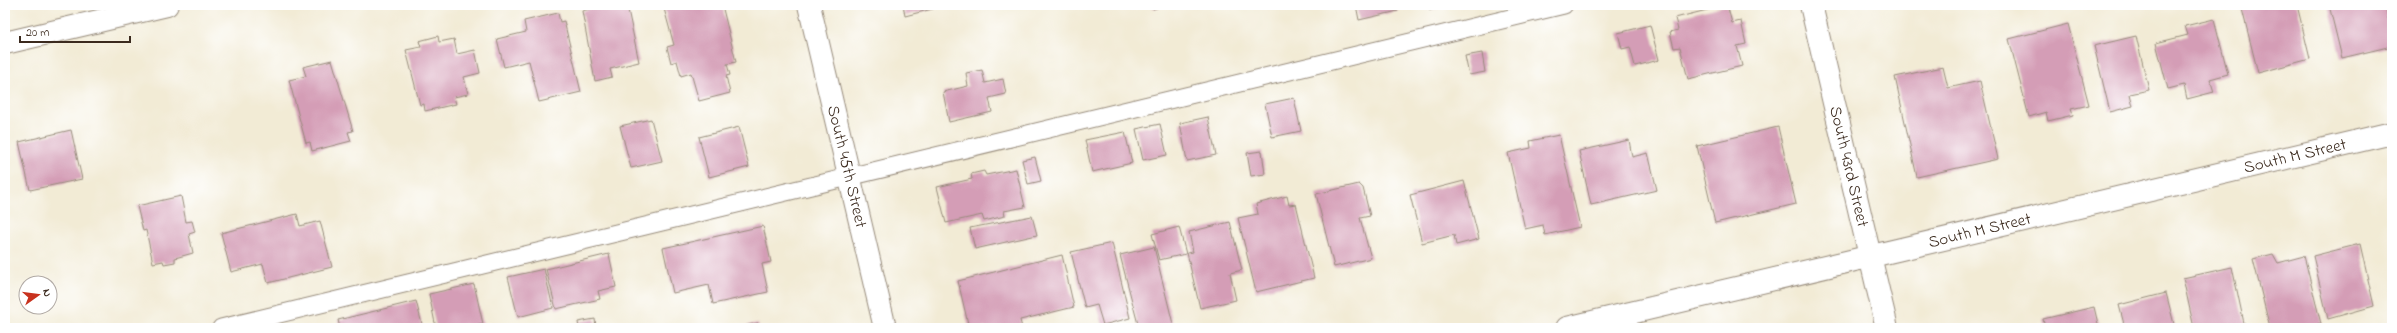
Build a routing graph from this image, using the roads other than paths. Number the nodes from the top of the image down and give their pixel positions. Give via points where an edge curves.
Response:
1 (166, 5) edge
2 (809, 5) edge
3 (1564, 5) edge
4 (1811, 5) edge
5 (5, 43) edge
6 (2392, 132) edge
7 (850, 177) junction
8 (1870, 256) junction
9 (221, 328) edge
10 (885, 328) edge
11 (1567, 328) edge
12 (1887, 328) edge

1 - 5 street
2 - 7 street, South 45th Street
3 - 7 lane
4 - 8 street, South 43rd Street
6 - 8 street, South M Street
7 - 9 lane
7 - 10 street, South 45th Street
8 - 11 street, South M Street
8 - 12 street, South 43rd Street

